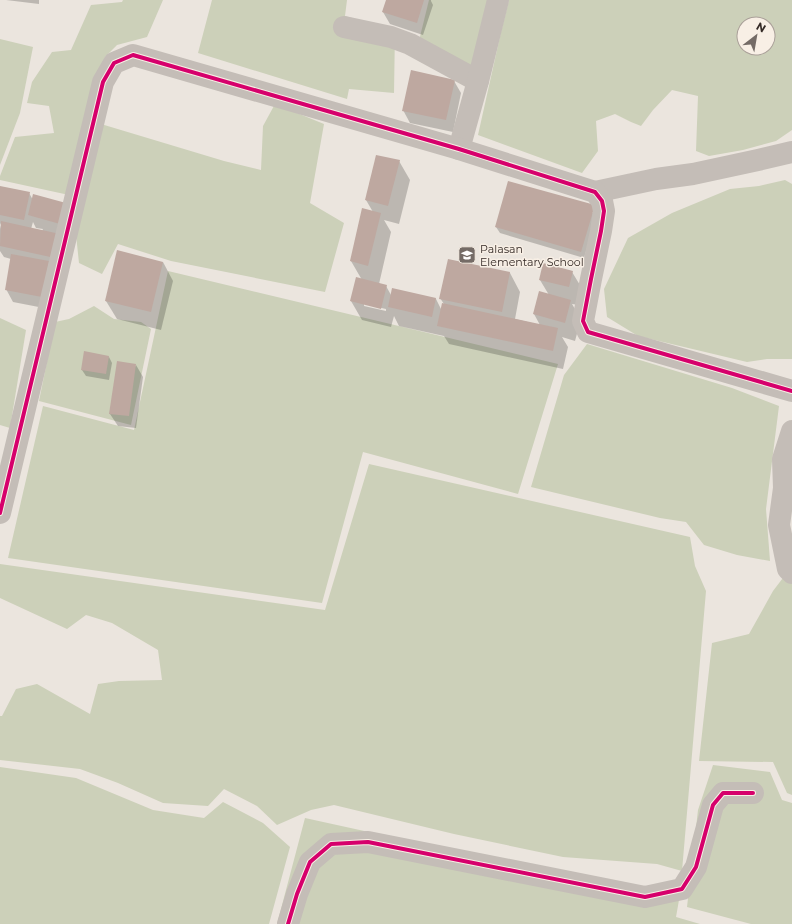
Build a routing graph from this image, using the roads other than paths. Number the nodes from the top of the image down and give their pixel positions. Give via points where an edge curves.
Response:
1 (498, 0) edge
2 (344, 27) dead end
3 (478, 80) junction
4 (459, 149) junction
5 (792, 152) edge
6 (595, 192) junction
7 (792, 391) edge
8 (792, 431) edge
9 (0, 513) edge
10 (792, 573) edge
11 (753, 793) dead end
12 (288, 924) edge

1 - 3 street
2 - 3 street via 391,37 410,44
3 - 4 street
4 - 6 street
4 - 9 street via 133,55 114,63 103,82
5 - 6 street
6 - 7 street via 602,200 604,211 583,321 588,332
8 - 10 street via 783,459 784,488 779,525 788,569
11 - 12 street via 723,793 713,805 696,867 682,889 645,897 368,842 331,844 310,862

